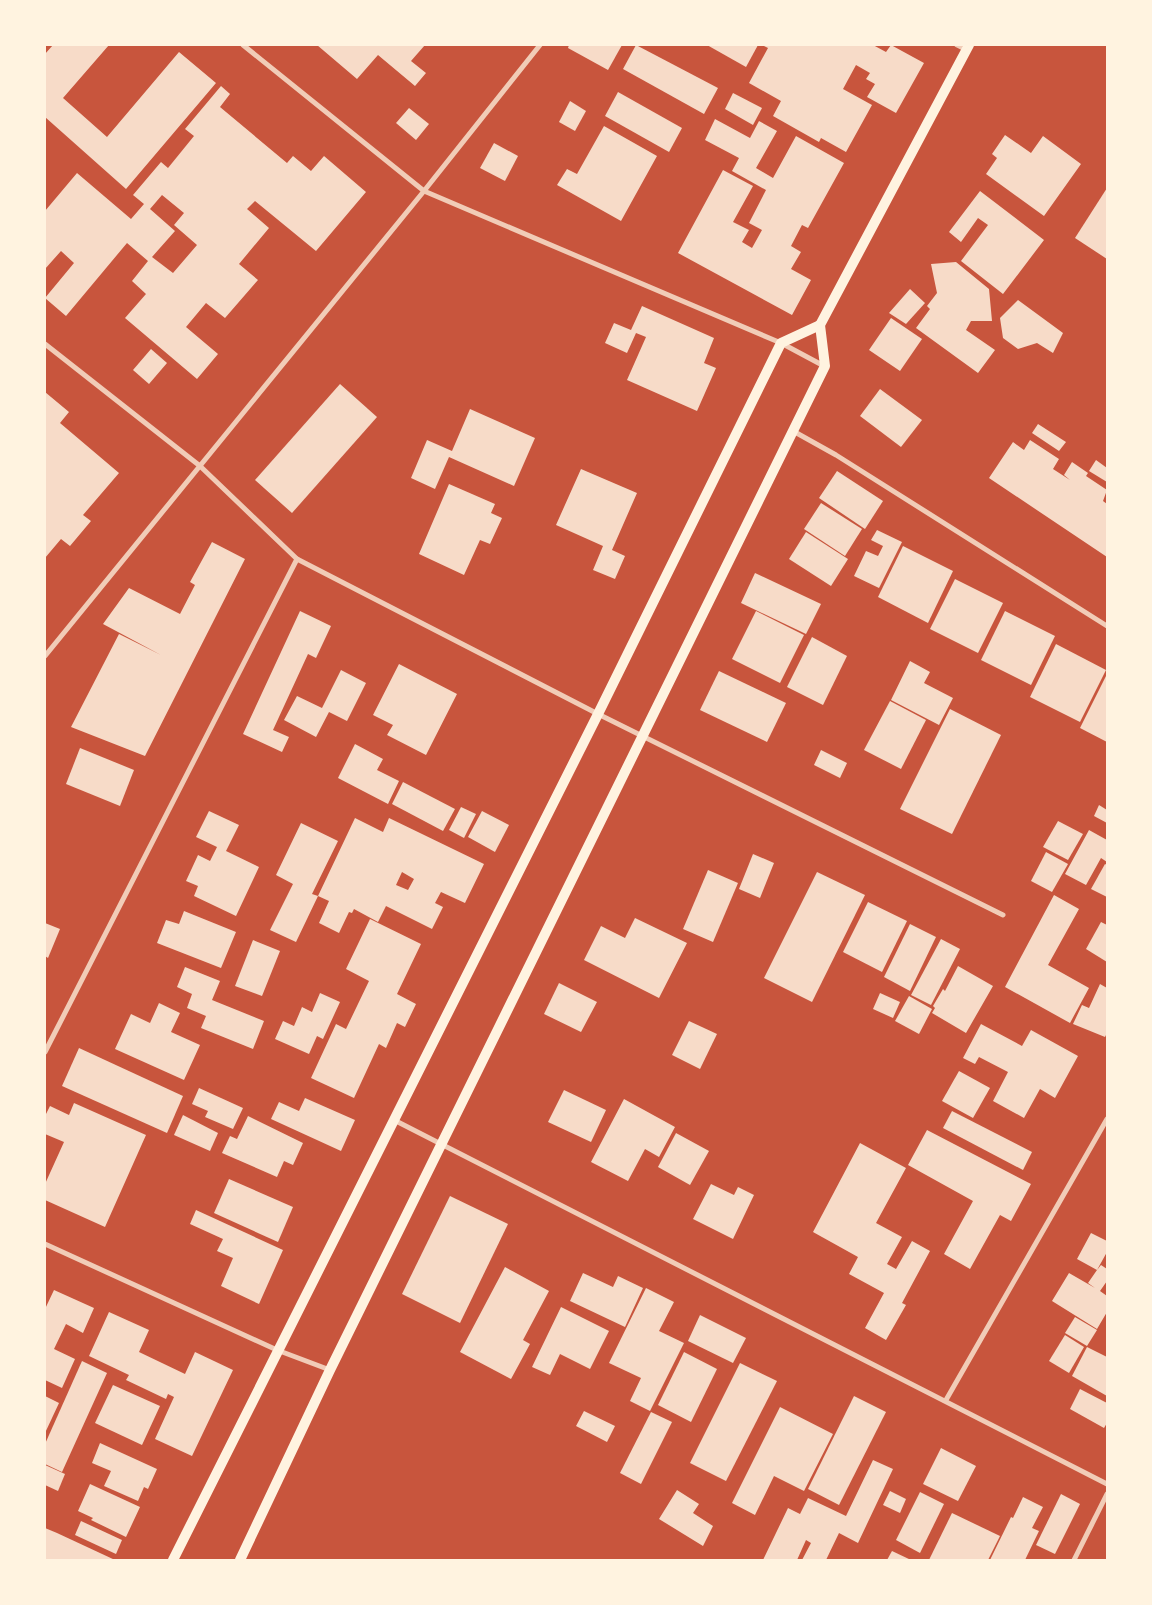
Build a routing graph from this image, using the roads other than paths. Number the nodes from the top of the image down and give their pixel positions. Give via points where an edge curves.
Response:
1 (243, 45) edge
2 (540, 45) edge
3 (956, 45) edge
4 (967, 47) edge
5 (424, 191) junction
6 (820, 325) junction
7 (781, 343) junction
8 (45, 344) edge
9 (825, 366) junction
10 (792, 431) junction
11 (200, 466) junction
12 (297, 559) junction
13 (1107, 626) edge
14 (45, 656) edge
15 (598, 714) junction
16 (644, 735) junction
17 (1003, 915) dead end
18 (45, 1052) edge
19 (393, 1119) junction
20 (1107, 1119) edge
21 (441, 1145) junction
22 (45, 1244) edge
23 (278, 1350) junction
24 (330, 1370) junction
25 (946, 1400) junction
26 (1107, 1484) edge
27 (1107, 1494) edge
28 (173, 1560) edge
29 (240, 1560) edge
30 (1074, 1560) edge

1 - 5 street
2 - 5 street
3 - 4 lane
4 - 6 main road
5 - 7 street
5 - 11 street
6 - 7 main road
6 - 9 main road
7 - 9 street
7 - 15 main road
8 - 11 street
9 - 10 main road
10 - 13 street via 836,455
10 - 16 main road
11 - 12 street
11 - 14 street
12 - 15 street
12 - 18 street
15 - 16 street
15 - 19 main road
16 - 17 street
16 - 21 main road
19 - 21 street
19 - 23 main road
20 - 25 street
21 - 24 main road
21 - 25 street
22 - 23 street
23 - 24 street
23 - 28 main road
24 - 29 main road
25 - 26 street
27 - 30 street

